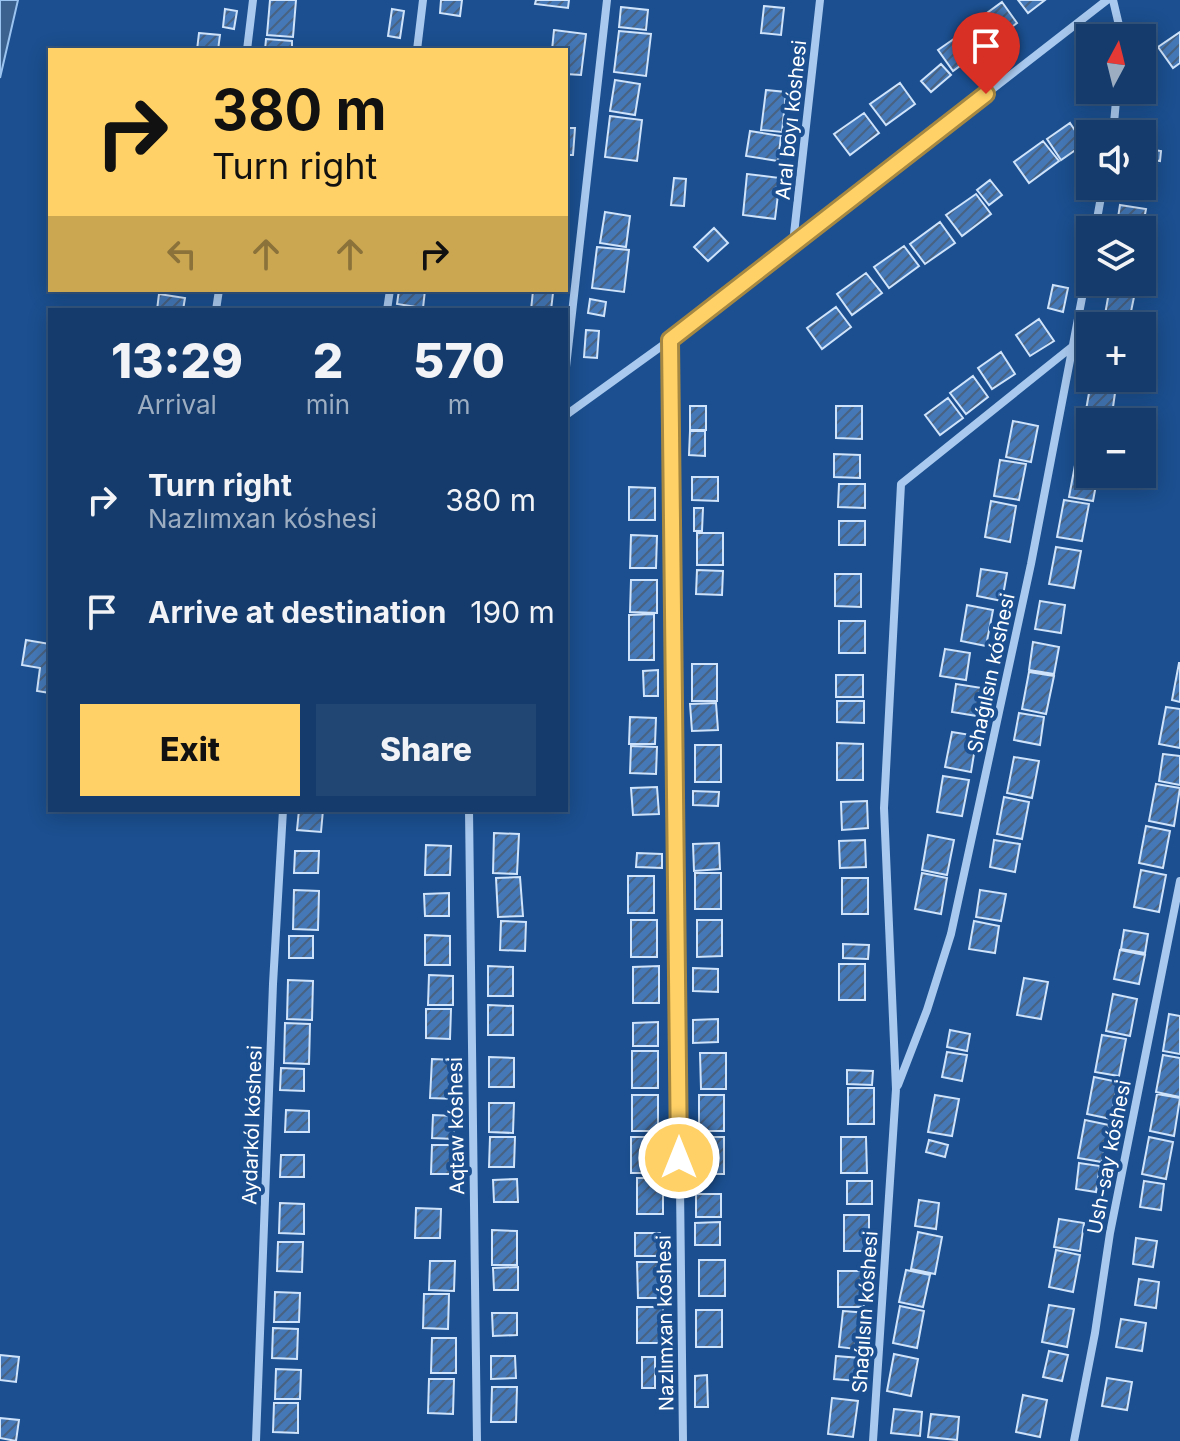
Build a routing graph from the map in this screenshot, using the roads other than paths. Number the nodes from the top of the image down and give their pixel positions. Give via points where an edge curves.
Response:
1 (253, 0) edge
2 (423, 0) edge
3 (607, 0) edge
4 (820, 0) edge
5 (1107, 0) edge
6 (1113, 0) edge
7 (1119, 24) edge
8 (247, 48) edge
9 (417, 48) edge
10 (793, 243) junction
11 (1082, 296) edge
12 (670, 340) junction
13 (1073, 346) junction
14 (568, 349) edge
15 (568, 414) edge
16 (283, 812) edge
17 (469, 812) edge
18 (1180, 881) edge
19 (896, 1089) junction
20 (256, 1441) edge
21 (477, 1441) edge
22 (683, 1441) edge
23 (873, 1441) edge
24 (1074, 1441) edge

1 - 8 street
2 - 9 street
3 - 14 street
4 - 10 street, Aral boyı kóshesi
5 - 10 street
6 - 7 street
10 - 12 street
11 - 13 street, Shaǵılsın kóshesi
12 - 15 street
12 - 22 street, Nazlımxan kóshesi
13 - 19 street, Shaǵılsın kóshesi via 951,934
13 - 19 street, Shaǵılsın kóshesi via 901,484 884,808
16 - 20 street, Aydarkól kóshesi
17 - 21 street, Aqtaw kóshesi
18 - 24 street, Ush-say kóshesi
19 - 23 street, Shaǵılsın kóshesi

